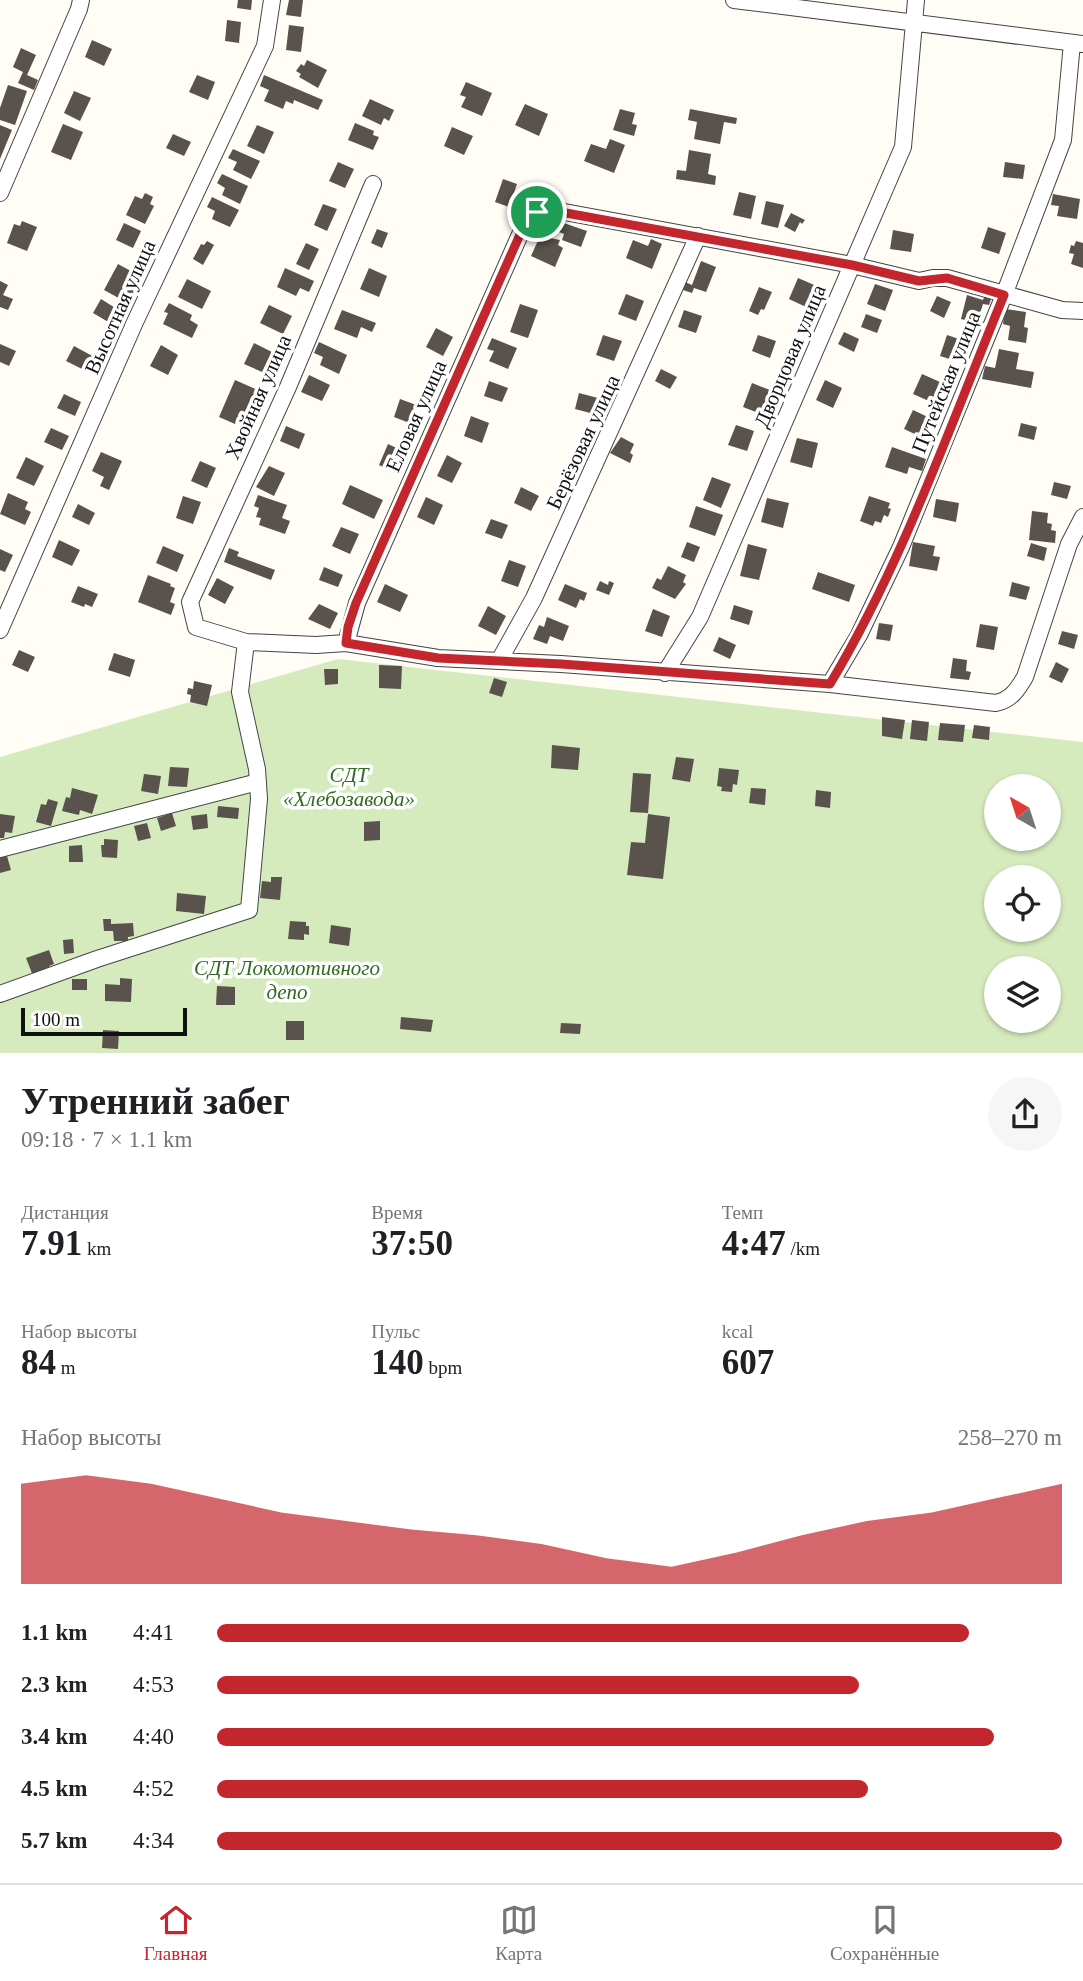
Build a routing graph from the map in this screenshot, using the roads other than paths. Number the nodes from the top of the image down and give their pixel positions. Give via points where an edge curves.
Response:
1 (80, 0) edge
2 (272, 0) edge
3 (734, 0) edge
4 (916, 0) edge
5 (914, 23) junction
6 (1078, 43) edge
7 (373, 184) dead end
8 (0, 193) edge
9 (698, 236) junction
10 (852, 265) junction
11 (1004, 295) junction
12 (1083, 311) edge
13 (1083, 517) edge
14 (0, 630) edge
15 (246, 642) junction
16 (346, 643) junction
17 (499, 661) junction
18 (665, 673) junction
19 (830, 684) junction
20 (258, 782) junction
21 (0, 849) edge
22 (0, 994) edge

1 - 8 street
2 - 14 street, Высотная улица via 265,46 135,322
3 - 5 street
4 - 5 street, Дворцовая улица
5 - 6 street
5 - 10 street, Дворцовая улица via 902,147
6 - 11 street, Путейская улица via 1063,140
7 - 15 street, Хвойная улица via 288,387 190,602 196,627
9 - 10 street
9 - 16 street, Еловая улица via 559,211 537,212 526,221 356,603
9 - 17 street, Берёзовая улица via 534,598
10 - 11 street via 919,281 947,278
10 - 18 street, Дворцовая улица via 700,617
11 - 12 street
11 - 19 street, Путейская улица via 901,547
13 - 19 street via 1069,544 1026,677 1004,701
15 - 16 street
15 - 20 street via 240,692
16 - 17 street via 438,658
17 - 18 street
18 - 19 street
20 - 21 street
20 - 22 street via 249,910

